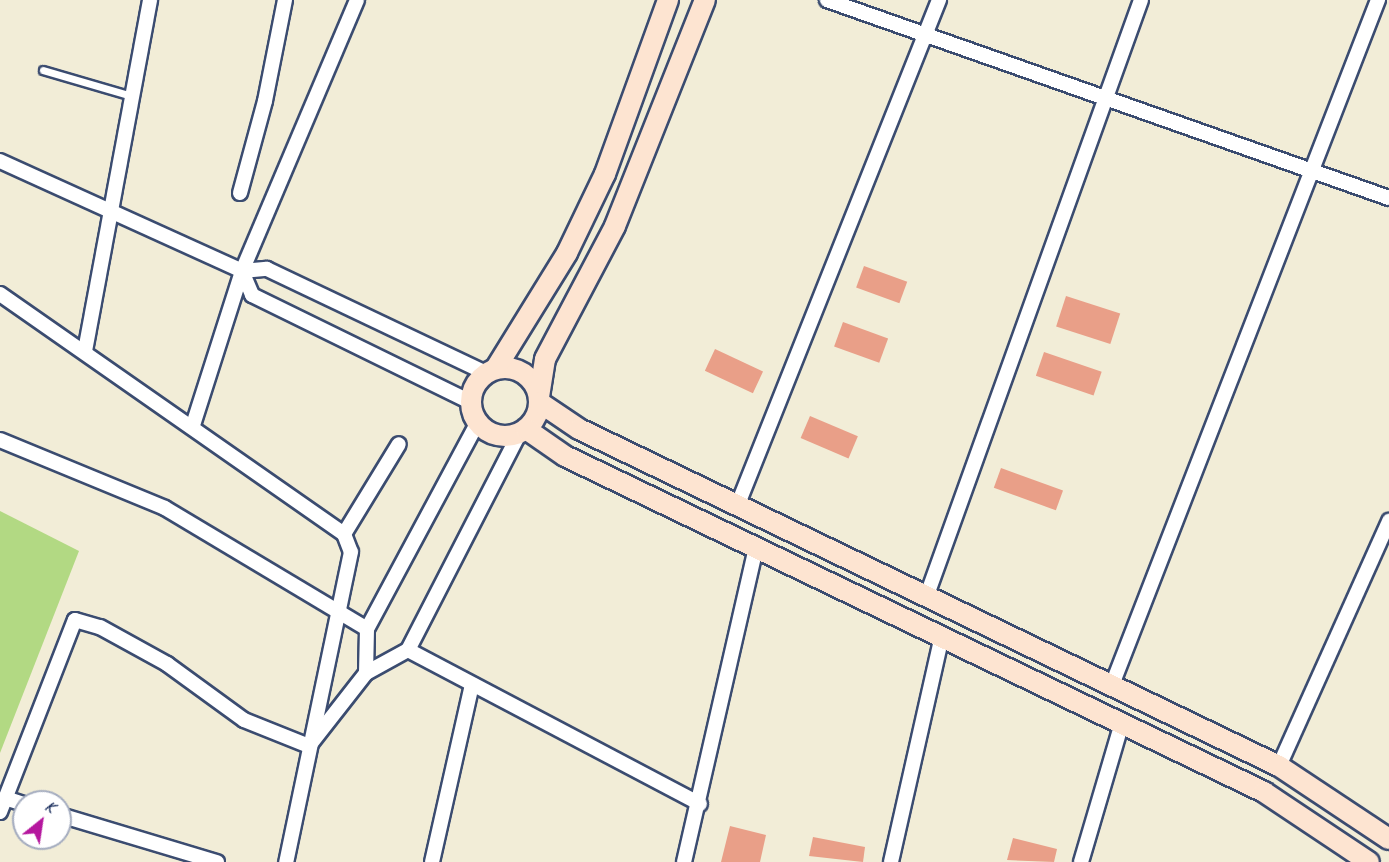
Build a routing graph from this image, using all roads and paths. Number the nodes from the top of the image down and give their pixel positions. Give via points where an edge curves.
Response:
1 (150, 0) edge
2 (285, 0) edge
3 (357, 0) edge
4 (668, 0) edge
5 (705, 0) edge
6 (827, 0) edge
7 (939, 0) edge
8 (1141, 0) edge
9 (1378, 0) edge
10 (926, 38) junction
11 (43, 70) dead end
12 (132, 96) junction
13 (1108, 99) junction
14 (0, 161) edge
15 (1311, 169) junction
16 (240, 193) dead end
17 (1389, 198) edge
18 (111, 212) junction
19 (242, 271) junction
20 (0, 294) edge
21 (85, 351) junction
22 (491, 371) junction
23 (539, 399) junction
24 (470, 402) junction
25 (477, 424) junction
26 (193, 425) junction
27 (522, 431) junction
28 (0, 440) edge
29 (399, 444) dead end
30 (738, 504) junction
31 (1389, 521) edge
32 (344, 534) junction
33 (756, 547) junction
34 (927, 595) junction
35 (337, 610) junction
36 (367, 629) junction
37 (942, 636) junction
38 (408, 650) junction
39 (366, 673) junction
40 (472, 684) junction
41 (1112, 685) junction
42 (1122, 723) junction
43 (309, 746) junction
44 (1279, 766) junction
45 (700, 804) junction
46 (3, 805) edge
47 (72, 819) edge
48 (1389, 839) edge
49 (217, 862) edge
50 (286, 862) edge
51 (432, 862) edge
52 (684, 862) edge
53 (891, 862) edge
54 (1081, 862) edge
55 (1369, 862) edge

1 - 12 street
2 - 16 street via 265,101
3 - 19 street
4 - 22 street via 605,174 567,253
5 - 23 street via 615,226 545,359
6 - 10 street
7 - 10 street
8 - 13 street
9 - 15 street
10 - 13 street
10 - 30 street
11 - 12 lane
12 - 18 street
13 - 15 street
13 - 34 street
14 - 18 street
15 - 17 street
15 - 41 street
18 - 19 street
18 - 21 street
19 - 22 street via 267,269
19 - 24 street via 252,295
19 - 26 street
20 - 21 street
21 - 26 street
22 - 23 street via 519,370 536,386
22 - 24 street via 472,391
23 - 27 street via 535,419
23 - 30 street via 579,429
24 - 25 street
25 - 27 street via 496,436
25 - 36 street
26 - 32 street
27 - 33 street via 565,456
27 - 38 street
28 - 35 street via 165,508
29 - 32 street
30 - 34 street
31 - 44 street
32 - 35 street via 351,552
33 - 37 street
33 - 45 street
34 - 41 street
35 - 36 street
35 - 43 street
36 - 39 street
37 - 42 street
37 - 53 street
38 - 39 street
38 - 40 street
39 - 43 street
40 - 45 street
40 - 51 street
41 - 44 street
42 - 54 street
42 - 55 street via 1264,792
43 - 46 street via 244,720 167,664 100,627 75,620
43 - 50 street
44 - 48 street
45 - 52 street
47 - 49 street

